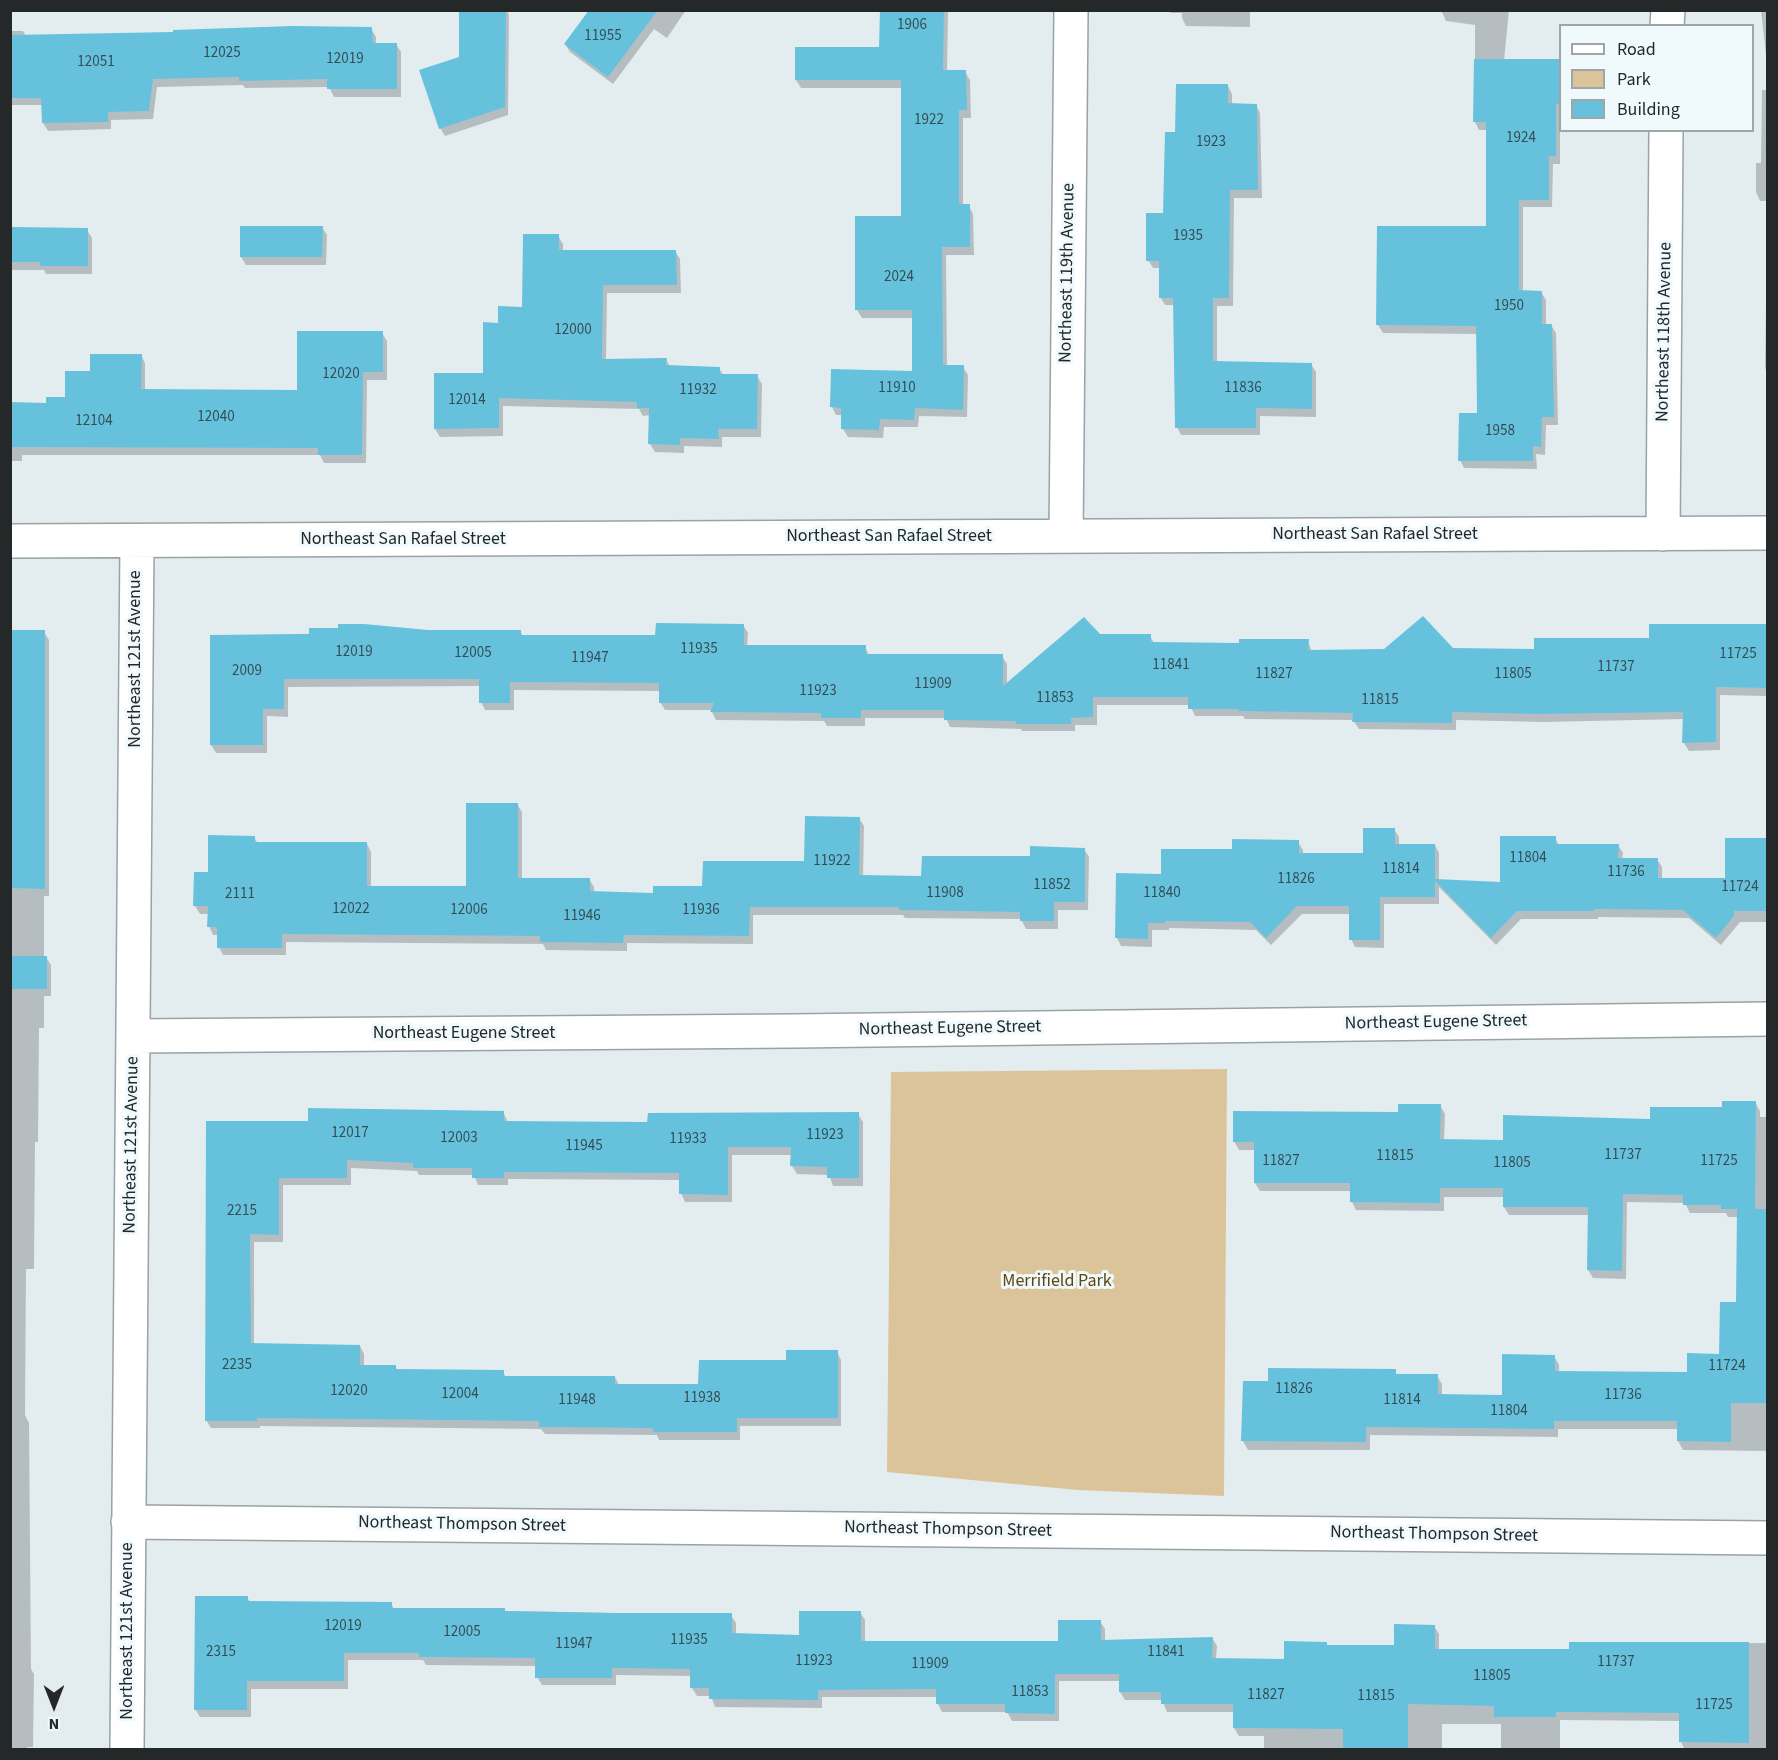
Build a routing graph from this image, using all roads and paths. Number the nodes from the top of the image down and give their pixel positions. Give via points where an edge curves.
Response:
1 (1071, 10) edge
2 (1666, 132) edge
3 (1767, 533) edge
4 (1663, 534) junction
5 (1066, 536) junction
6 (10, 541) edge
7 (137, 541) junction
8 (1767, 1019) edge
9 (133, 1036) junction
10 (128, 1522) junction
11 (1767, 1538) edge
12 (126, 1749) edge

1 - 5 street, Northeast 119th Avenue
2 - 4 street, Northeast 118th Avenue
3 - 4 street, Northeast San Rafael Street
4 - 5 street, Northeast San Rafael Street
5 - 7 street, Northeast San Rafael Street
6 - 7 street, Northeast San Rafael Street
7 - 9 street, Northeast 121st Avenue
8 - 9 street, Northeast Eugene Street
9 - 10 street, Northeast 121st Avenue
10 - 11 street, Northeast Thompson Street
10 - 12 street, Northeast 121st Avenue

